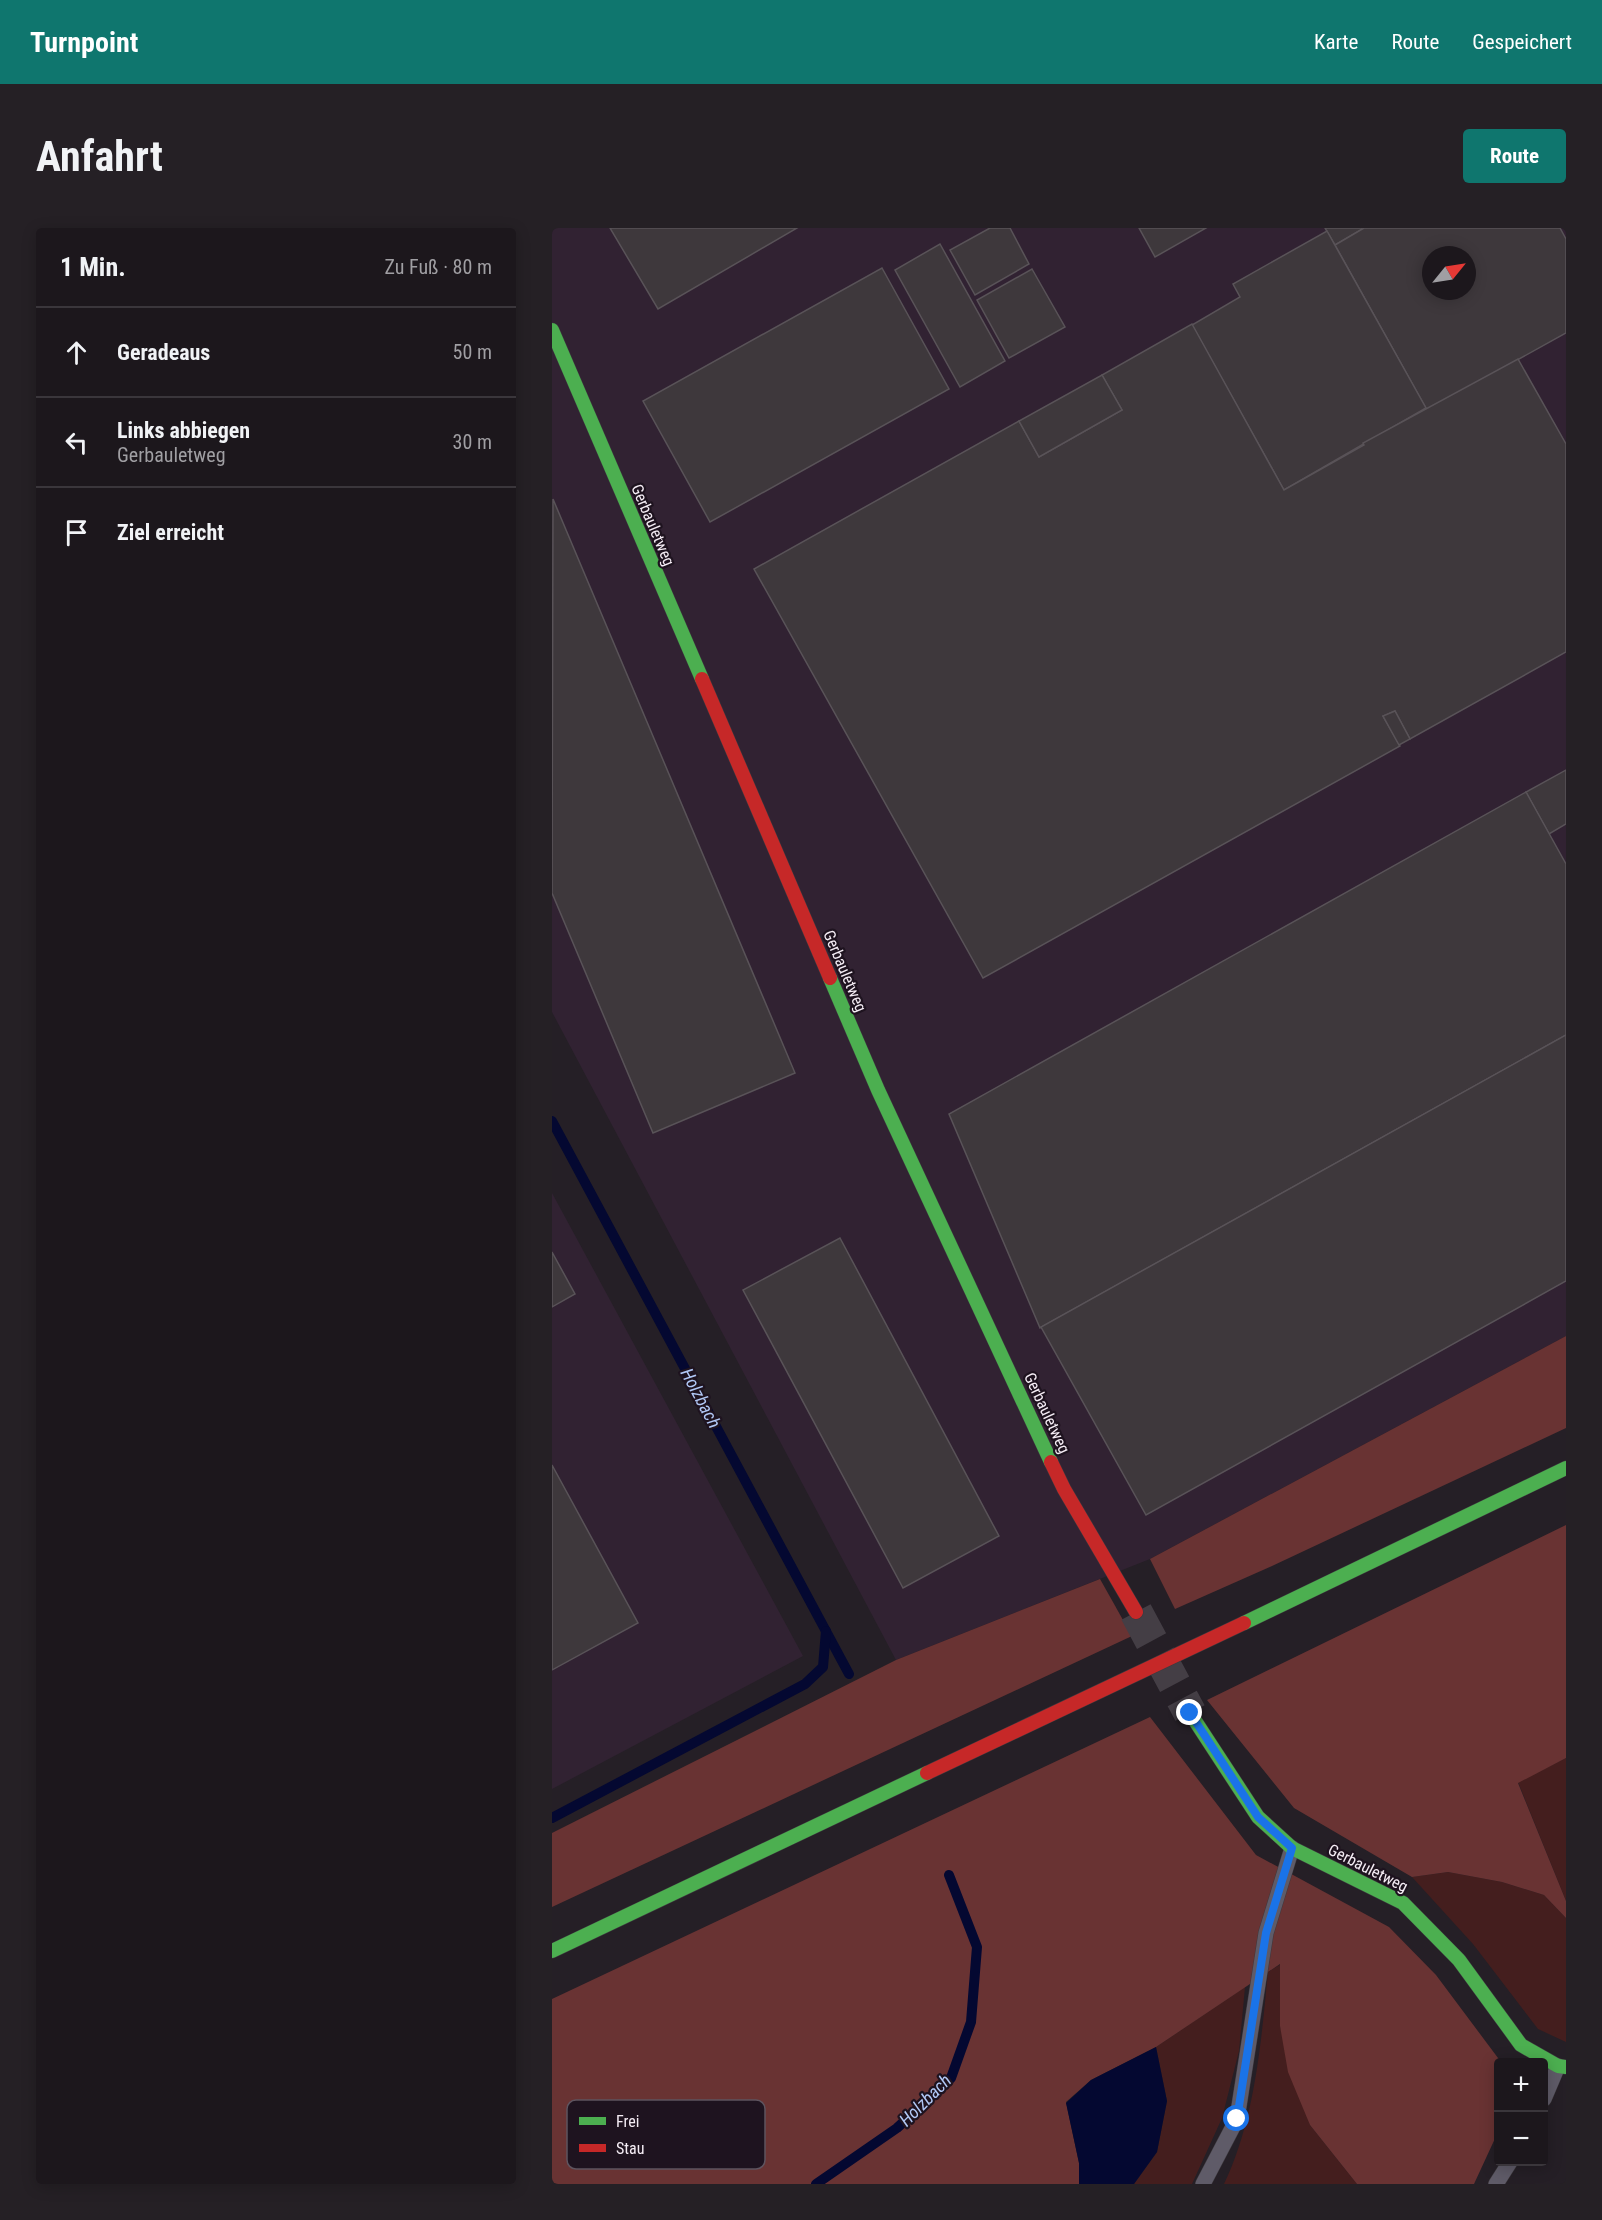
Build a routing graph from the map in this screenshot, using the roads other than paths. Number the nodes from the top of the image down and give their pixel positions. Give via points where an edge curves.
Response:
1 (552, 330) edge
2 (1566, 1468) edge
3 (1136, 1612) tunnel mouth
4 (1190, 1713) tunnel mouth
5 (1292, 1848) junction
6 (552, 1951) edge
7 (1562, 2067) edge
8 (1548, 2092) edge
9 (1507, 2166) edge
10 (1203, 2184) edge
11 (1496, 2184) edge

1 - 3 street, Gerbauletweg via 878,1090 1064,1489
2 - 6 street
4 - 5 street, Gerbauletweg via 1258,1817
5 - 7 street, Gerbauletweg via 1403,1903 1459,1960 1521,2045
5 - 10 lane via 1266,1933 1237,2119
7 - 8 lane
9 - 11 lane

